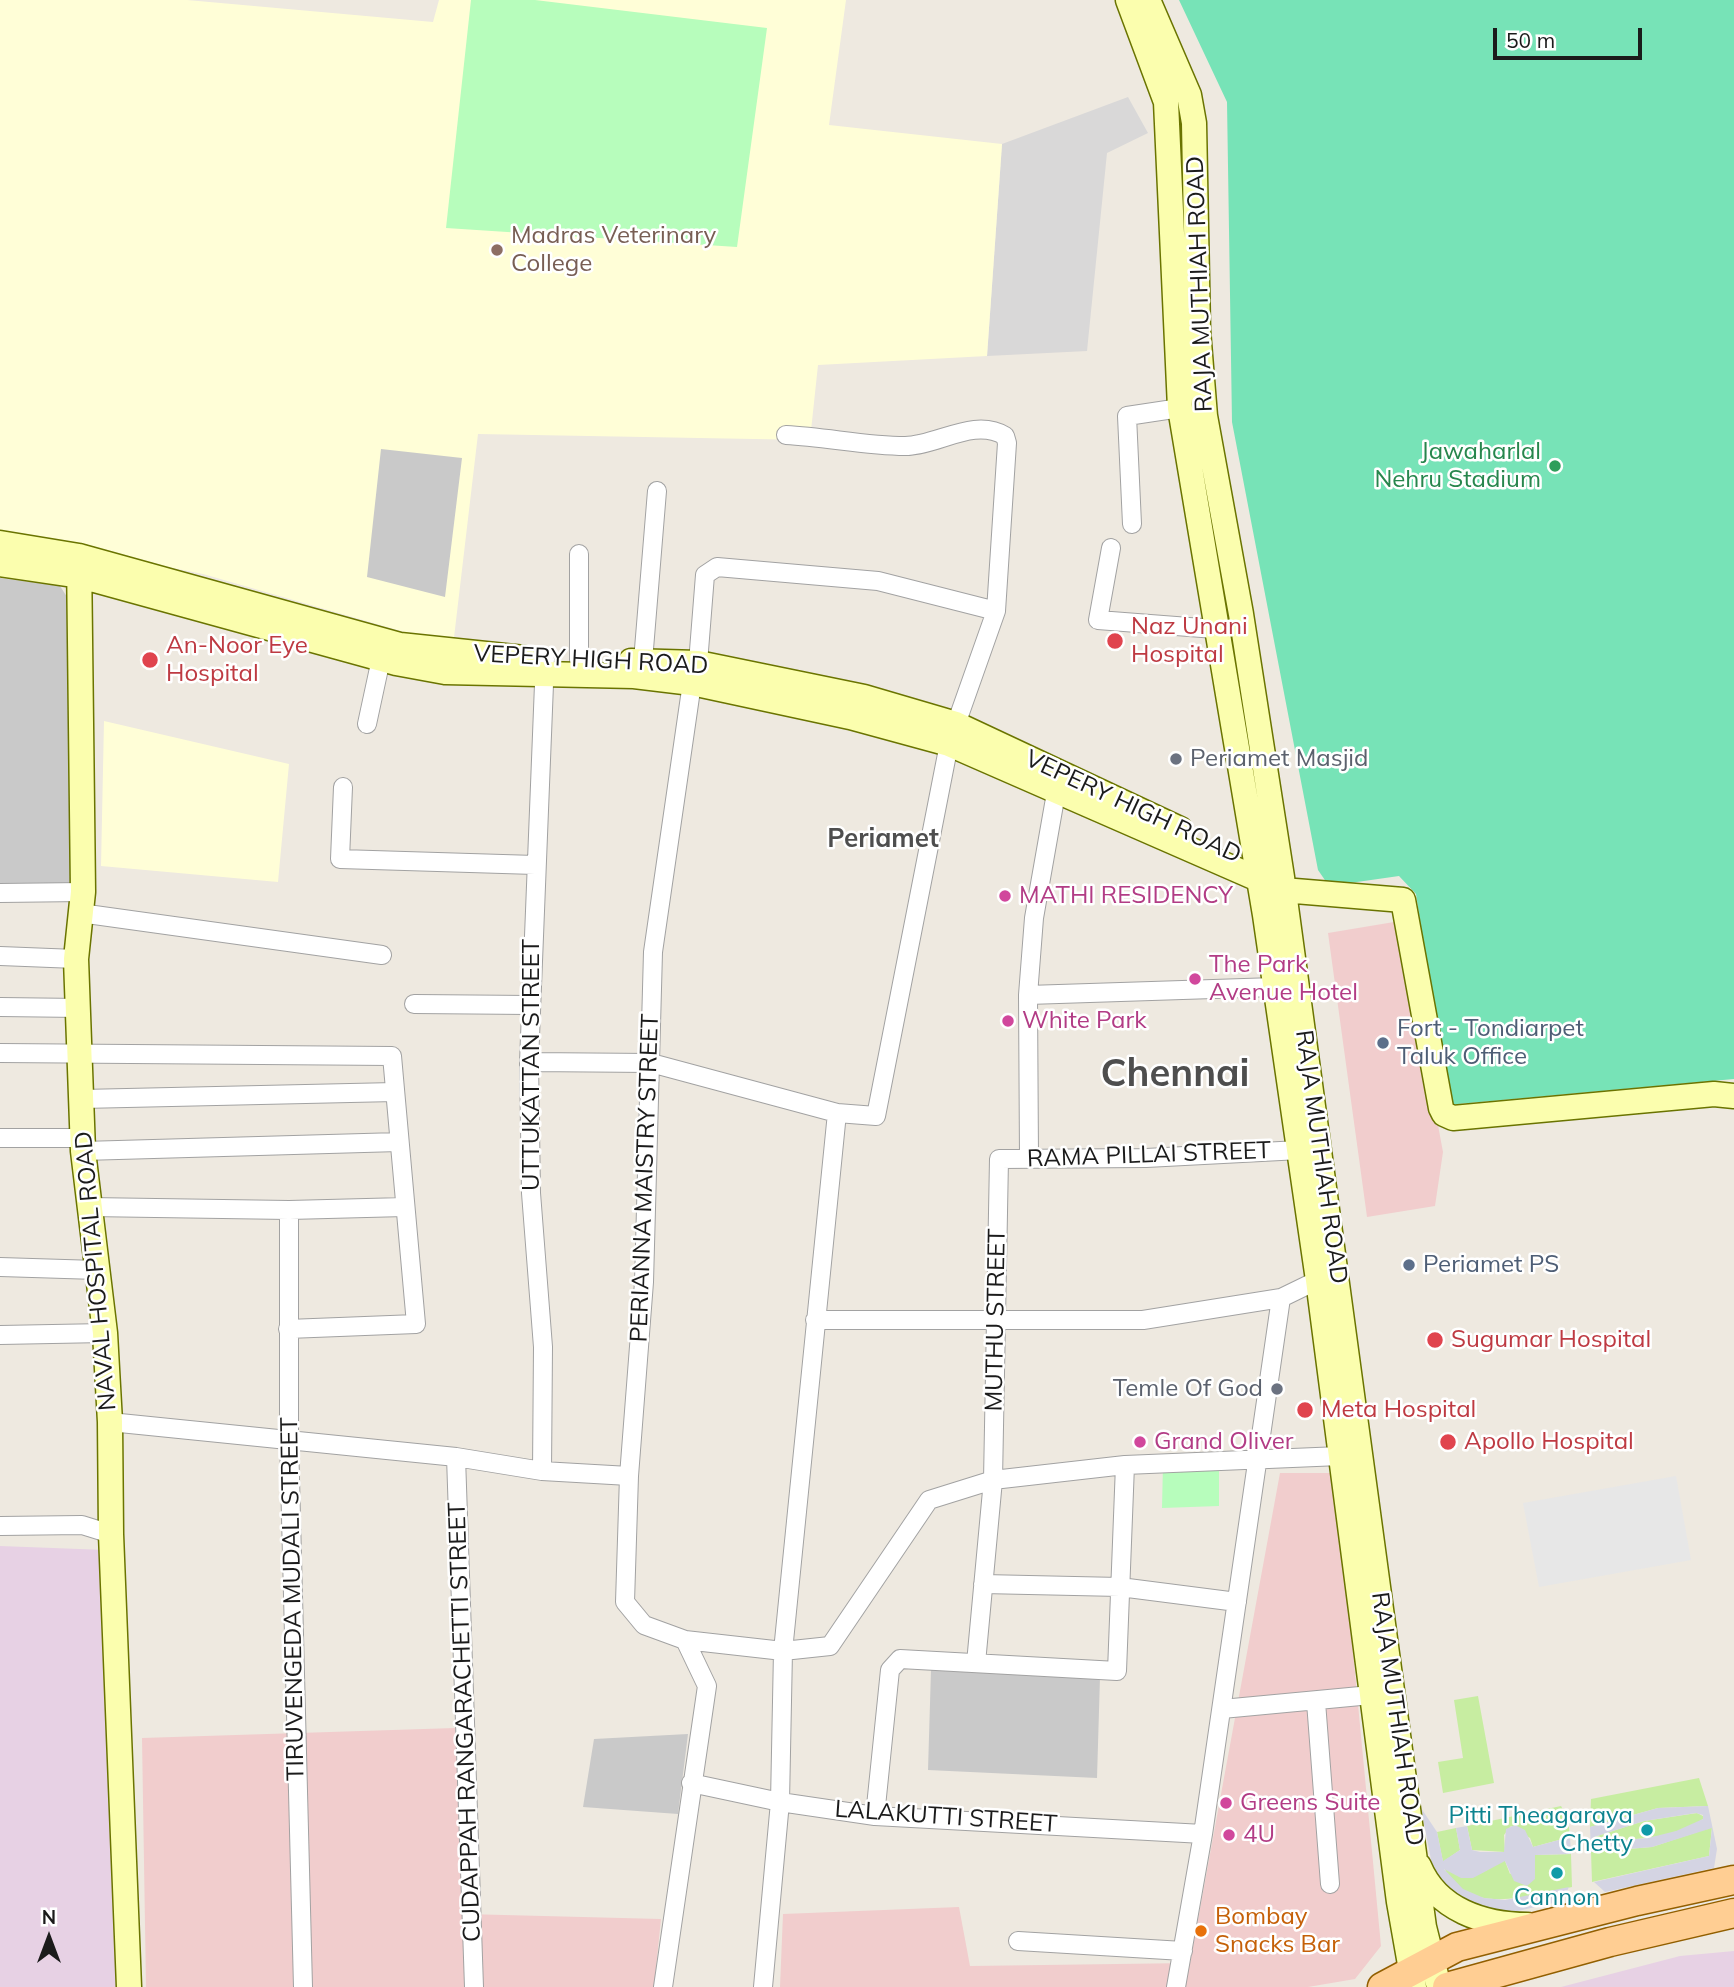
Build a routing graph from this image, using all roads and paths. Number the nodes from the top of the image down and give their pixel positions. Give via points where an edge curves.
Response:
1 (1128, 0) edge
2 (1149, 0) edge
3 (1178, 99) junction
4 (1180, 408) junction
5 (786, 435) dead end
6 (657, 491) dead end
7 (1132, 524) dead end
8 (0, 543) edge
9 (1111, 548) dead end
10 (579, 554) dead end
11 (0, 564) edge
12 (80, 566) junction
13 (996, 611) junction
14 (1215, 629) junction
15 (381, 659) junction
16 (579, 660) junction
17 (643, 662) junction
18 (545, 666) junction
19 (695, 673) junction
20 (368, 724) dead end
21 (952, 734) junction
22 (343, 787) dead end
23 (1056, 793) junction
24 (535, 865) junction
25 (1269, 878) junction
26 (0, 892) edge
27 (81, 903) junction
28 (382, 955) dead end
29 (0, 956) edge
30 (76, 959) junction
31 (1275, 987) junction
32 (1028, 995) junction
33 (414, 1004) dead end
34 (530, 1005) junction
35 (0, 1007) edge
36 (80, 1009) junction
37 (0, 1053) edge
38 (80, 1054) junction
39 (529, 1062) junction
40 (651, 1063) junction
41 (395, 1092) junction
42 (1734, 1096) edge
43 (82, 1099) junction
44 (837, 1113) junction
45 (0, 1138) edge
46 (399, 1142) junction
47 (83, 1144) junction
48 (1300, 1150) junction
49 (1029, 1158) junction
50 (999, 1159) joint
51 (89, 1207) junction
52 (405, 1207) junction
53 (289, 1210) junction
54 (0, 1267) edge
55 (97, 1269) junction
56 (1318, 1280) junction
57 (1281, 1298) junction
58 (996, 1319) junction
59 (815, 1320) junction
60 (288, 1329) junction
61 (105, 1333) junction
62 (0, 1335) edge
63 (110, 1422) junction
64 (289, 1439) junction
65 (1340, 1456) junction
66 (456, 1457) junction
67 (1257, 1462) junction
68 (1125, 1465) junction
69 (542, 1471) junction
70 (629, 1476) junction
71 (993, 1480) junction
72 (0, 1526) edge
73 (111, 1534) junction
74 (984, 1584) junction
75 (1120, 1587) junction
76 (1237, 1602) junction
77 (685, 1640) junction
78 (783, 1651) junction
79 (976, 1663) junction
80 (1371, 1695) junction
81 (1316, 1702) junction
82 (1222, 1709) junction
83 (691, 1783) junction
84 (780, 1801) junction
85 (874, 1816) junction
86 (1203, 1834) junction
87 (1414, 1849) junction
88 (1734, 1880) edge
89 (1330, 1885) dead end
90 (1734, 1913) edge
91 (1541, 1925) junction
92 (1018, 1941) dead end
93 (1182, 1951) junction
94 (1419, 1972) edge
95 (129, 1987) edge
96 (303, 1987) edge
97 (474, 1987) edge
98 (663, 1987) edge
99 (763, 1987) edge
100 (1176, 1987) edge
101 (1382, 1987) edge
102 (1439, 1987) edge
103 (1447, 1987) edge

1 - 3 main road, RAJA MUTHIAH ROAD
2 - 3 main road, RAJA MUTHIAH ROAD
3 - 4 main road, RAJA MUTHIAH ROAD
3 - 25 main road, RAJA MUTHIAH ROAD via 1194,123 1198,330 1205,416 1241,614
4 - 7 street via 1127,416
4 - 14 main road, RAJA MUTHIAH ROAD
5 - 13 street via 906,446 970,431 1005,436
6 - 17 street
8 - 12 main road, VEPERY HIGH ROAD
9 - 14 street via 1098,620
10 - 16 street
11 - 12 main road, VEPERY HIGH ROAD
12 - 15 main road, VEPERY HIGH ROAD
12 - 18 main road, VEPERY HIGH ROAD via 400,645
12 - 27 main road, NAVAL HOSPITAL ROAD
13 - 19 street, PERIANNA MAISTRY STREET via 878,581 717,567 705,575
13 - 21 street
14 - 25 main road, RAJA MUTHIAH ROAD
15 - 18 main road, VEPERY HIGH ROAD via 445,672
15 - 20 street
16 - 17 main road, VEPERY HIGH ROAD
16 - 18 main road, VEPERY HIGH ROAD
17 - 19 main road, VEPERY HIGH ROAD
18 - 19 main road, VEPERY HIGH ROAD via 634,676
18 - 24 street, UTTUKATTAN STREET
19 - 21 main road, VEPERY HIGH ROAD via 864,697
19 - 40 street, PERIANNA MAISTRY STREET via 653,952
21 - 23 main road, VEPERY HIGH ROAD
21 - 25 main road, VEPERY HIGH ROAD
21 - 44 street via 876,1116
22 - 24 street via 340,859
23 - 25 main road, VEPERY HIGH ROAD
23 - 32 street via 1034,918
24 - 34 street, UTTUKATTAN STREET
25 - 31 main road, RAJA MUTHIAH ROAD
25 - 42 main road via 1403,900 1444,1114 1453,1118 1714,1094
25 - 87 main road, RAJA MUTHIAH ROAD
26 - 27 street
27 - 28 street
27 - 30 main road, NAVAL HOSPITAL ROAD
29 - 30 street
30 - 36 main road, NAVAL HOSPITAL ROAD
31 - 32 street
31 - 48 main road, RAJA MUTHIAH ROAD
32 - 49 street
33 - 34 street
34 - 39 street, UTTUKATTAN STREET
35 - 36 street
36 - 38 main road, NAVAL HOSPITAL ROAD
37 - 38 street
38 - 41 street via 392,1056
38 - 43 main road, NAVAL HOSPITAL ROAD
39 - 40 street
39 - 69 street, UTTUKATTAN STREET via 531,1193 543,1347
40 - 44 street
40 - 70 street, PERIANNA MAISTRY STREET via 644,1282
41 - 43 street
41 - 46 street
43 - 47 main road, NAVAL HOSPITAL ROAD
44 - 59 street
45 - 47 street
46 - 47 street
46 - 52 street
47 - 51 main road, NAVAL HOSPITAL ROAD
48 - 49 street, RAMA PILLAI STREET
48 - 56 main road, RAJA MUTHIAH ROAD
49 - 50 street, RAMA PILLAI STREET
50 - 58 street, MUTHU STREET
51 - 53 street
51 - 55 main road, NAVAL HOSPITAL ROAD
52 - 53 street
52 - 60 street via 416,1324
53 - 60 street, TIRUVENGEDA MUDALI STREET
54 - 55 street
55 - 61 main road, NAVAL HOSPITAL ROAD
56 - 57 street
56 - 65 main road, RAJA MUTHIAH ROAD
57 - 58 street via 1143,1320
57 - 67 street
58 - 59 street
58 - 71 street, MUTHU STREET
59 - 78 street
60 - 64 street, TIRUVENGEDA MUDALI STREET
61 - 62 street
61 - 63 main road, NAVAL HOSPITAL ROAD
63 - 64 street
63 - 73 main road, NAVAL HOSPITAL ROAD
64 - 66 street
64 - 96 street, TIRUVENGEDA MUDALI STREET
65 - 67 street, PERIANNA MAISTRY STREET
65 - 80 main road, RAJA MUTHIAH ROAD
66 - 69 street
66 - 97 street, CUDAPPAH RANGARACHETTI STREET
67 - 68 street, PERIANNA MAISTRY STREET
67 - 76 street
68 - 71 street, PERIANNA MAISTRY STREET
68 - 75 street
69 - 70 street
70 - 77 street, PERIANNA MAISTRY STREET via 625,1602 644,1625
71 - 74 street, MUTHU STREET
71 - 78 street, PERIANNA MAISTRY STREET via 929,1500 830,1646
72 - 73 street via 82,1525
73 - 95 main road, NAVAL HOSPITAL ROAD
74 - 75 street
74 - 79 street, MUTHU STREET
75 - 76 street
75 - 79 street via 1117,1671
76 - 82 street
77 - 78 street, PERIANNA MAISTRY STREET
77 - 83 street via 707,1686
78 - 84 street
79 - 85 street via 900,1659 890,1670
80 - 81 street
80 - 94 main road, RAJA MUTHIAH ROAD
81 - 82 street
81 - 89 street
82 - 86 street
83 - 84 street, LALAKUTTI STREET
83 - 98 street
84 - 85 street, LALAKUTTI STREET
84 - 99 street
85 - 86 street, LALAKUTTI STREET
86 - 93 street
87 - 91 main road via 1433,1890 1460,1911 1495,1923
87 - 94 main road, RAJA MUTHIAH ROAD via 1426,1941
88 - 91 main road
90 - 103 main road
91 - 94 main road via 1457,1947
92 - 93 street
93 - 100 street
94 - 101 main road
94 - 102 main road, RAJA MUTHIAH ROAD

